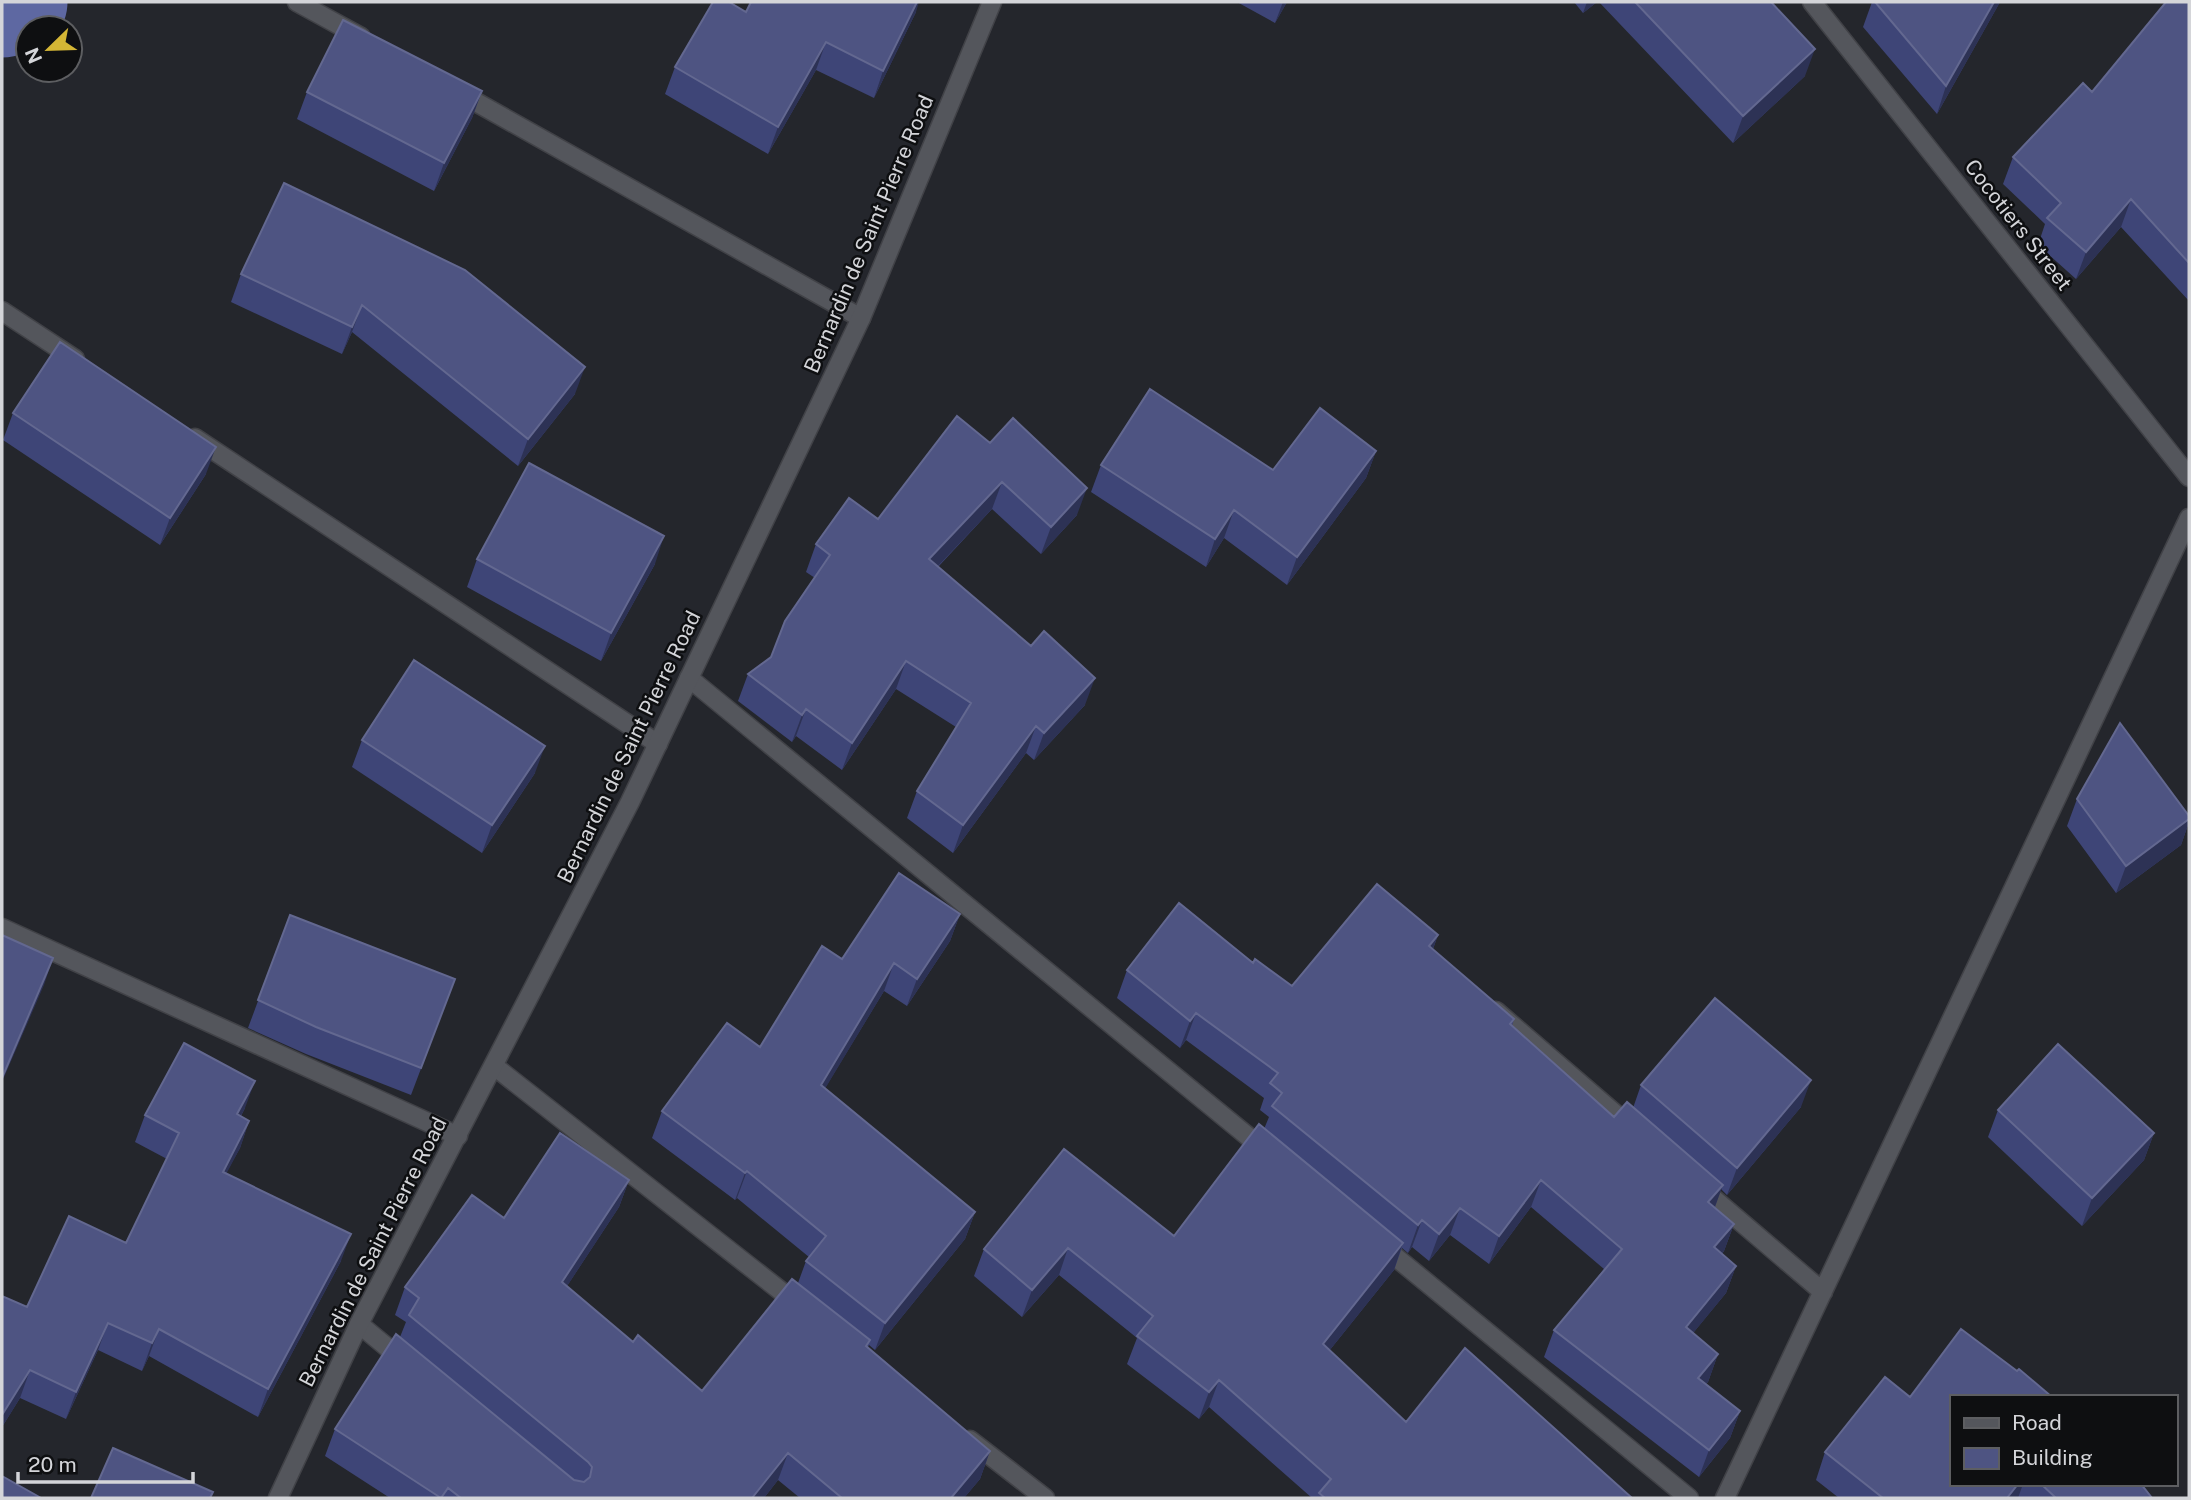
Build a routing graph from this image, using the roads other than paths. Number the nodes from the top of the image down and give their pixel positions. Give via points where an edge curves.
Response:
1 (297, 2) edge
2 (992, 2) edge
3 (1811, 2) edge
4 (381, 49) edge
5 (441, 83) edge
6 (2, 311) edge
7 (861, 318) junction
8 (94, 372) edge
9 (186, 432) edge
10 (2189, 477) edge
11 (2189, 518) edge
12 (689, 678) junction
13 (657, 744) junction
14 (2, 928) edge
15 (1496, 1011) edge
16 (494, 1066) junction
17 (458, 1136) junction
18 (1644, 1138) edge
19 (1281, 1163) edge
20 (1686, 1174) edge
21 (1367, 1234) edge
22 (1823, 1292) junction
23 (818, 1320) edge
24 (359, 1324) junction
25 (423, 1376) edge
26 (958, 1430) edge
27 (278, 1498) edge
28 (1045, 1498) edge
29 (1689, 1498) edge
30 (1725, 1498) edge

1 - 4 street
2 - 7 street, Bernardin de Saint Pierre Road
3 - 10 street, Cocotiers Street
5 - 7 street
6 - 8 street
7 - 12 street, Bernardin de Saint Pierre Road
9 - 13 street
11 - 22 street
12 - 13 street, Bernardin de Saint Pierre Road
12 - 19 street
13 - 16 street, Bernardin de Saint Pierre Road
14 - 17 street
15 - 18 street
16 - 17 street, Bernardin de Saint Pierre Road
16 - 23 street
17 - 24 street, Bernardin de Saint Pierre Road
20 - 22 street
21 - 29 street
22 - 30 street
24 - 25 street
24 - 27 street, Bernardin de Saint Pierre Road
26 - 28 street

